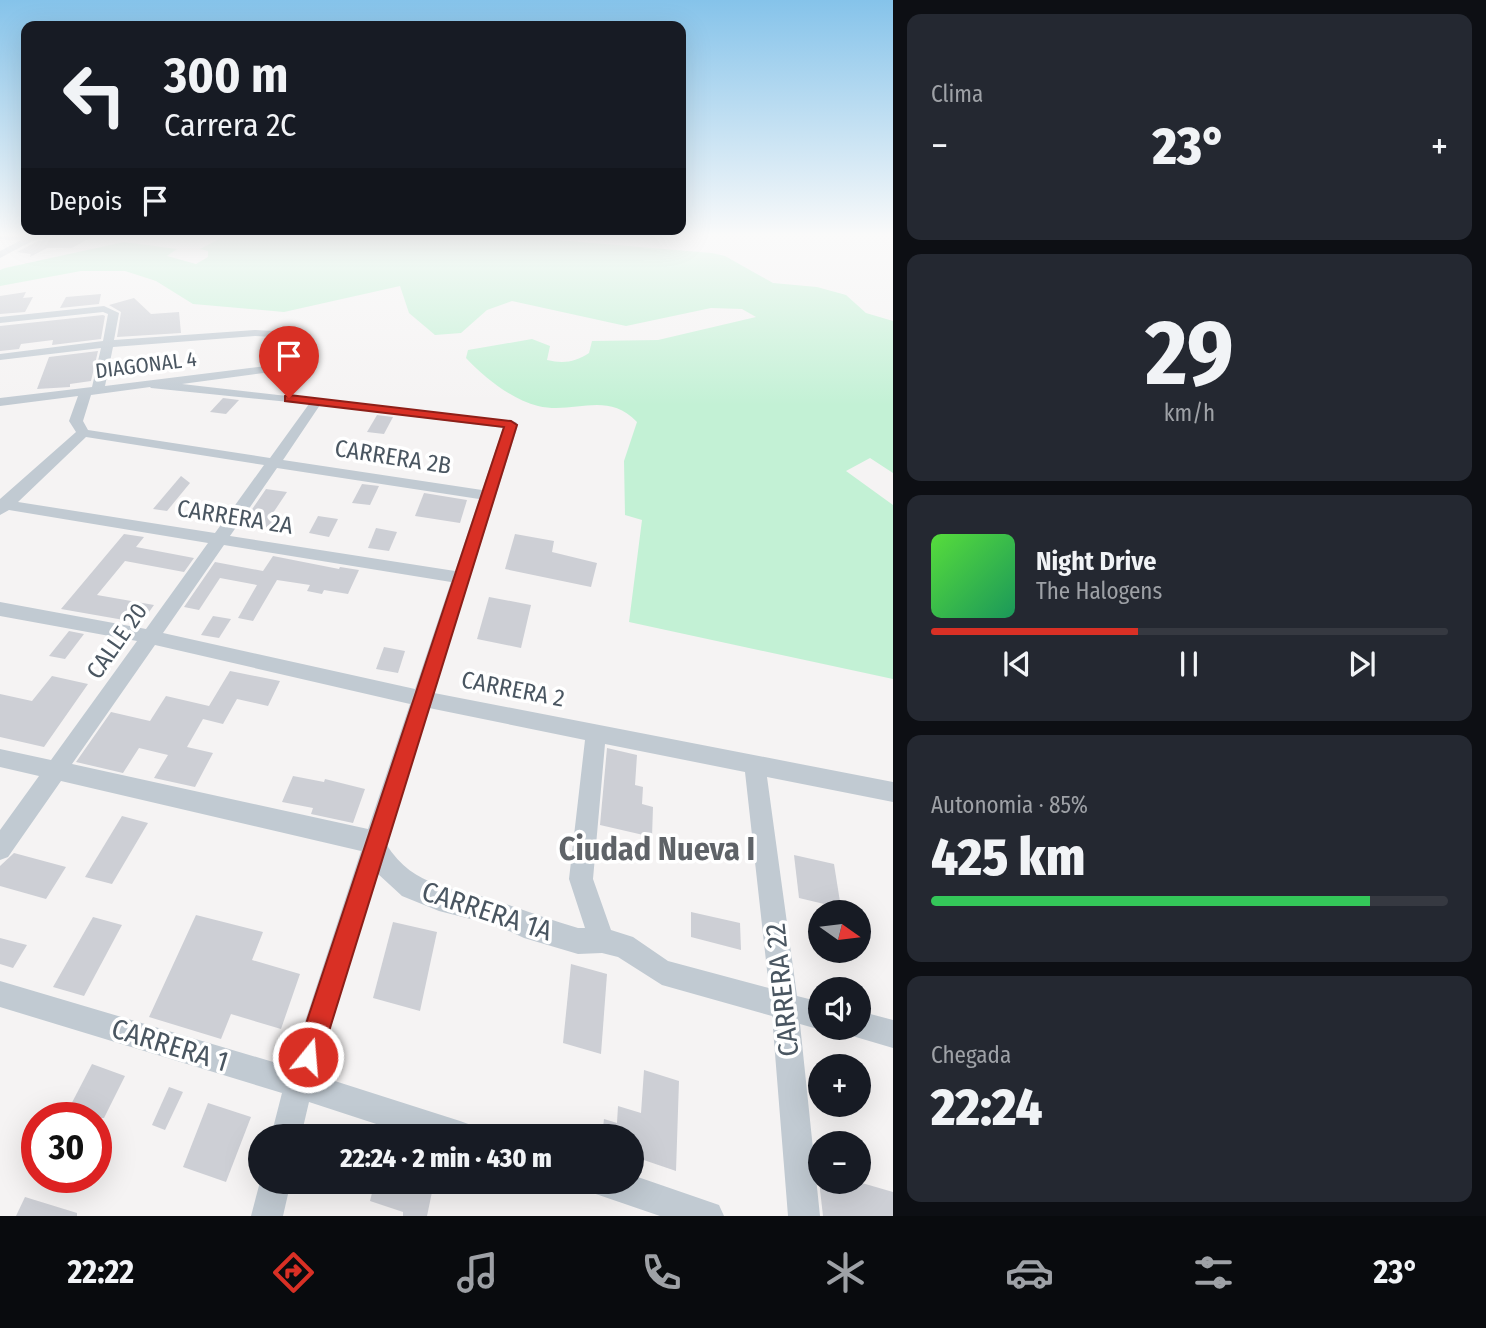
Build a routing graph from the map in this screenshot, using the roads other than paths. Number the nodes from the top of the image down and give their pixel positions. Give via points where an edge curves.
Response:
1 (0, 320) edge
2 (107, 344) junction
3 (0, 357) edge
4 (151, 384) junction
5 (92, 391) junction
6 (317, 401) junction
7 (0, 402) edge
8 (83, 433) junction
9 (272, 461) junction
10 (488, 496) junction
11 (2, 506) edge
12 (218, 538) junction
13 (462, 578) junction
14 (0, 609) edge
15 (152, 637) junction
16 (423, 699) junction
17 (596, 732) junction
18 (0, 758) edge
19 (755, 764) junction
20 (55, 769) junction
21 (893, 792) edge
22 (374, 846) junction
23 (0, 849) edge
24 (602, 940) junction
25 (0, 994) edge
26 (785, 1007) junction
27 (808, 1013) edge
28 (871, 1029) edge
29 (893, 1034) edge
30 (299, 1084) junction
31 (289, 1124) edge
32 (423, 1124) edge
33 (272, 1194) edge
34 (640, 1194) edge
35 (267, 1216) edge
36 (708, 1216) edge
37 (804, 1216) edge

1 - 2 street via 104,309 114,313
2 - 3 street
2 - 4 street, DIAGONAL 4 via 275,334 291,340 297,366
2 - 5 street
4 - 5 street, DIAGONAL 4
4 - 6 street
5 - 7 street, DIAGONAL 4
5 - 8 street via 76,421
6 - 9 street, CALLE 20
6 - 10 street via 511,425
8 - 9 street, CARRERA 2B
8 - 11 street
9 - 10 street, CARRERA 2B
9 - 12 street, CALLE 20
10 - 13 street
11 - 12 street, CARRERA 2A
12 - 13 street, CARRERA 2A
12 - 15 street, CALLE 20
13 - 16 street
14 - 15 street, CARRERA 2
15 - 16 street, CARRERA 2
15 - 20 street, CALLE 20
16 - 17 street, CARRERA 2
16 - 22 street
17 - 19 street, CARRERA 2
17 - 24 street via 580,879
18 - 20 street
19 - 21 street, CARRERA 2
19 - 26 street, CARRERA 22
20 - 22 street via 362,838
20 - 23 street, CALLE 20
22 - 24 street, CARRERA 1A via 388,869 411,887 439,899 578,941
22 - 30 street
24 - 26 street, CARRERA 1A via 624,946 662,972
25 - 30 street, CARRERA 1
26 - 27 street, CARRERA 1A
26 - 37 street, CARRERA 22
28 - 29 street
30 - 31 street
30 - 32 street, CARRERA 1
33 - 35 street
34 - 36 street

